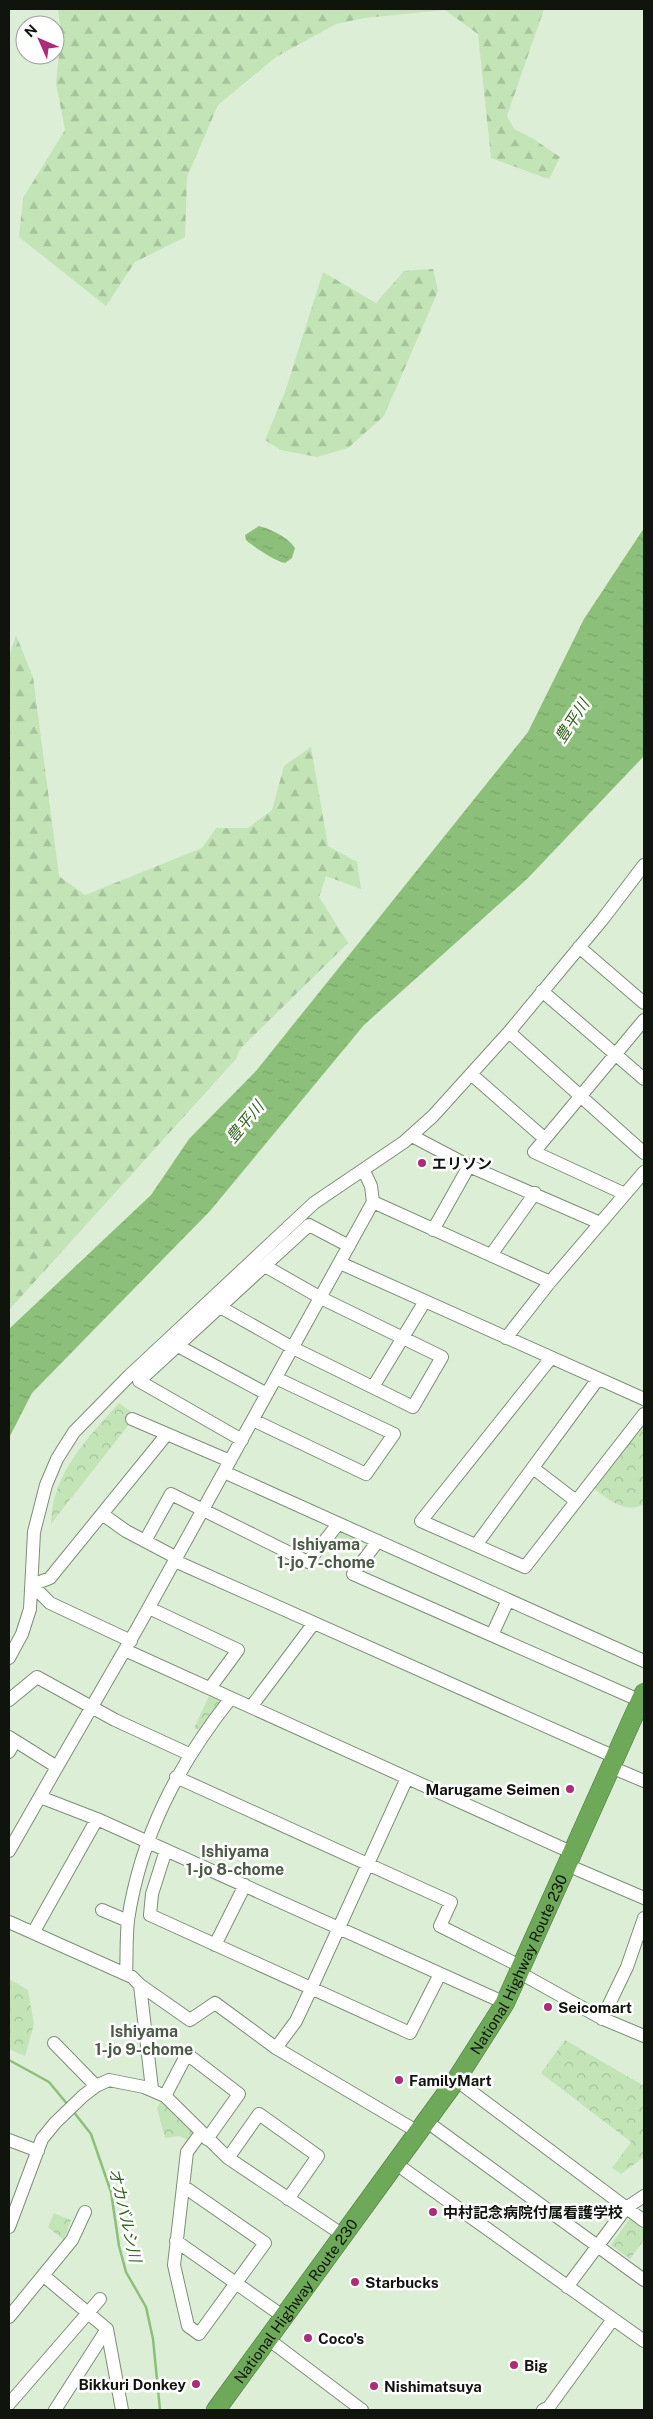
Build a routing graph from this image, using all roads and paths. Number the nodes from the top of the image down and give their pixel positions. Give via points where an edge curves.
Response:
1 (644, 865) edge
2 (579, 948) junction
3 (542, 991) junction
4 (644, 1003) edge
5 (644, 1020) edge
6 (509, 1032) junction
7 (615, 1054) junction
8 (471, 1074) junction
9 (644, 1079) edge
10 (580, 1097) junction
11 (412, 1136) junction
12 (544, 1138) junction
13 (644, 1153) edge
14 (469, 1166) junction
15 (364, 1171) junction
16 (644, 1172) edge
17 (535, 1193) junction
18 (625, 1194) junction
19 (373, 1202) junction
20 (600, 1223) junction
21 (434, 1230) junction
22 (349, 1246) junction
23 (491, 1255) junction
24 (340, 1263) junction
25 (265, 1266) junction
26 (550, 1282) junction
27 (321, 1298) junction
28 (425, 1301) junction
29 (220, 1307) junction
30 (402, 1338) junction
31 (506, 1338) junction
32 (178, 1346) junction
33 (293, 1348) junction
34 (551, 1358) junction
35 (276, 1378) junction
36 (598, 1379) junction
37 (373, 1387) junction
38 (267, 1394) junction
39 (644, 1399) edge
40 (644, 1414) edge
41 (132, 1419) dead end
42 (253, 1420) junction
43 (167, 1434) junction
44 (242, 1440) junction
45 (227, 1467) junction
46 (532, 1468) junction
47 (576, 1501) junction
48 (203, 1510) junction
49 (102, 1514) junction
50 (338, 1524) junction
51 (145, 1541) junction
52 (378, 1541) junction
53 (476, 1545) junction
54 (176, 1560) junction
55 (32, 1586) junction
56 (508, 1600) junction
57 (149, 1608) junction
58 (314, 1623) junction
59 (492, 1635) junction
60 (128, 1645) junction
61 (9, 1658) edge
62 (644, 1661) edge
63 (210, 1688) junction
64 (642, 1697) edge
65 (231, 1698) junction
66 (9, 1700) edge
67 (91, 1707) junction
68 (251, 1707) junction
69 (11, 1743) edge
70 (190, 1754) junction
71 (613, 1762) junction
72 (57, 1767) junction
73 (176, 1777) junction
74 (407, 1778) junction
75 (644, 1781) edge
76 (40, 1796) junction
77 (97, 1819) junction
78 (149, 1842) junction
79 (166, 1850) junction
80 (9, 1851) edge
81 (570, 1859) junction
82 (367, 1864) junction
83 (245, 1885) junction
84 (644, 1898) edge
85 (102, 1910) dead end
86 (644, 1918) edge
87 (9, 1922) edge
88 (128, 1922) junction
89 (339, 1928) junction
90 (32, 1932) junction
91 (215, 1945) junction
92 (521, 1970) junction
93 (126, 1974) junction
94 (440, 1974) junction
95 (140, 1985) junction
96 (311, 1989) junction
97 (505, 2003) junction
98 (602, 2019) junction
99 (644, 2036) edge
100 (54, 2043) dead end
101 (276, 2048) junction
102 (456, 2080) junction
103 (96, 2086) junction
104 (152, 2089) junction
105 (165, 2096) junction
106 (422, 2127) junction
107 (204, 2136) junction
108 (9, 2140) edge
109 (38, 2151) junction
110 (228, 2158) junction
111 (394, 2163) junction
112 (183, 2186) junction
113 (644, 2196) edge
114 (288, 2199) junction
115 (626, 2208) junction
116 (85, 2212) dead end
117 (10, 2221) edge
118 (644, 2221) edge
119 (343, 2235) junction
120 (176, 2241) junction
121 (597, 2247) junction
122 (44, 2276) junction
123 (644, 2280) edge
124 (236, 2282) junction
125 (568, 2287) junction
126 (100, 2299) dead end
127 (89, 2314) junction
128 (9, 2315) edge
129 (284, 2317) junction
130 (613, 2319) junction
131 (107, 2330) junction
132 (643, 2338) edge
133 (268, 2339) junction
134 (9, 2404) edge
135 (55, 2410) edge
136 (122, 2410) edge
137 (216, 2410) edge
138 (362, 2410) edge
139 (543, 2410) edge

1 - 2 street
2 - 3 street
2 - 4 street
3 - 6 street
3 - 7 street
5 - 7 street
6 - 8 street
6 - 10 street
7 - 9 street
7 - 10 street
8 - 11 street
8 - 12 street
10 - 12 street
10 - 13 street
11 - 14 street
11 - 15 street
12 - 18 street via 534,1152
14 - 17 street
14 - 21 street
15 - 19 street via 371,1186
15 - 55 street via 314,1203 130,1375 74,1432 46,1485 34,1532
16 - 18 street
17 - 20 street
17 - 23 street
18 - 20 street
19 - 21 street
19 - 22 street
20 - 26 street
21 - 23 street
22 - 24 street
22 - 25 street via 309,1226
23 - 26 street
24 - 27 street
24 - 28 street
25 - 27 street
25 - 29 street
26 - 31 street
27 - 30 street
27 - 33 street
28 - 30 street
28 - 31 street
29 - 32 street
29 - 33 street
30 - 37 street
30 - 37 street via 442,1357 414,1407
31 - 34 street
32 - 38 street
32 - 44 street via 139,1381
33 - 35 street
33 - 37 street
34 - 36 street
34 - 53 street via 421,1521
35 - 38 street
35 - 42 street via 394,1434 366,1474
36 - 39 street
36 - 46 street
38 - 42 street
40 - 47 street
41 - 43 street
42 - 44 street
43 - 45 street
43 - 49 street
44 - 45 street
45 - 48 street
45 - 50 street
46 - 47 street
46 - 53 street
47 - 53 street via 525,1567
48 - 50 street via 308,1562
48 - 51 street via 171,1494
48 - 54 street
49 - 51 street
49 - 55 street via 50,1578
50 - 52 street
51 - 54 street
52 - 56 street
52 - 59 street via 353,1574
54 - 57 street
54 - 58 street
55 - 60 street via 50,1603
55 - 61 street via 30,1609
56 - 59 street
56 - 62 street
57 - 60 street
57 - 63 street via 238,1650
58 - 68 street
58 - 71 street
59 - 64 street
60 - 63 street
60 - 67 street
63 - 65 street
64 - 71 highway, National Highway Route 230
65 - 68 street
65 - 70 street
66 - 67 street via 36,1677
67 - 70 street
67 - 72 street
68 - 74 street
69 - 72 street
70 - 73 street
71 - 75 street
71 - 81 highway, National Highway Route 230
72 - 76 street
73 - 78 street
73 - 82 street
74 - 81 street
74 - 82 street
76 - 77 street
76 - 80 street
77 - 78 street
77 - 90 street
78 - 79 street
78 - 88 street
79 - 83 street
79 - 91 street via 152,1894 150,1916
81 - 84 street
81 - 92 highway, National Highway Route 230
82 - 89 street
82 - 92 street via 451,1902 440,1926
83 - 89 street
83 - 91 street
85 - 88 street
86 - 98 street
87 - 90 street
88 - 93 street
89 - 94 street
89 - 96 street
90 - 93 street
91 - 96 street
92 - 97 highway, National Highway Route 230
92 - 98 street
93 - 95 street
94 - 96 street via 410,2033
94 - 97 street
95 - 101 street via 190,2020 214,2003
95 - 104 street
96 - 101 street via 296,2021
97 - 102 highway, National Highway Route 230
98 - 99 street
100 - 103 street
101 - 106 street
102 - 106 highway, National Highway Route 230
102 - 115 street
103 - 104 street via 109,2080
103 - 109 street via 55,2123 42,2139
104 - 105 street
105 - 107 street via 197,2125
105 - 107 street via 187,2054 239,2094
106 - 111 highway, National Highway Route 230
106 - 121 street
107 - 110 street
107 - 112 street via 187,2152
108 - 109 street
109 - 117 street
110 - 114 street
110 - 114 street via 259,2114 318,2156
111 - 119 highway, National Highway Route 230
111 - 125 street
112 - 120 street
112 - 124 street via 265,2243
113 - 115 street
114 - 119 street
115 - 118 street
115 - 121 street
116 - 122 street via 72,2240
119 - 129 highway, National Highway Route 230
120 - 124 street
120 - 124 street via 174,2265 188,2326 199,2334
121 - 123 street
121 - 125 street
122 - 127 street
122 - 128 street
124 - 129 street
125 - 130 street
126 - 127 street
127 - 131 street
127 - 134 street
129 - 133 highway, National Highway Route 230
130 - 132 street
130 - 139 street
131 - 135 street
131 - 136 street
133 - 137 highway, National Highway Route 230
133 - 138 street

